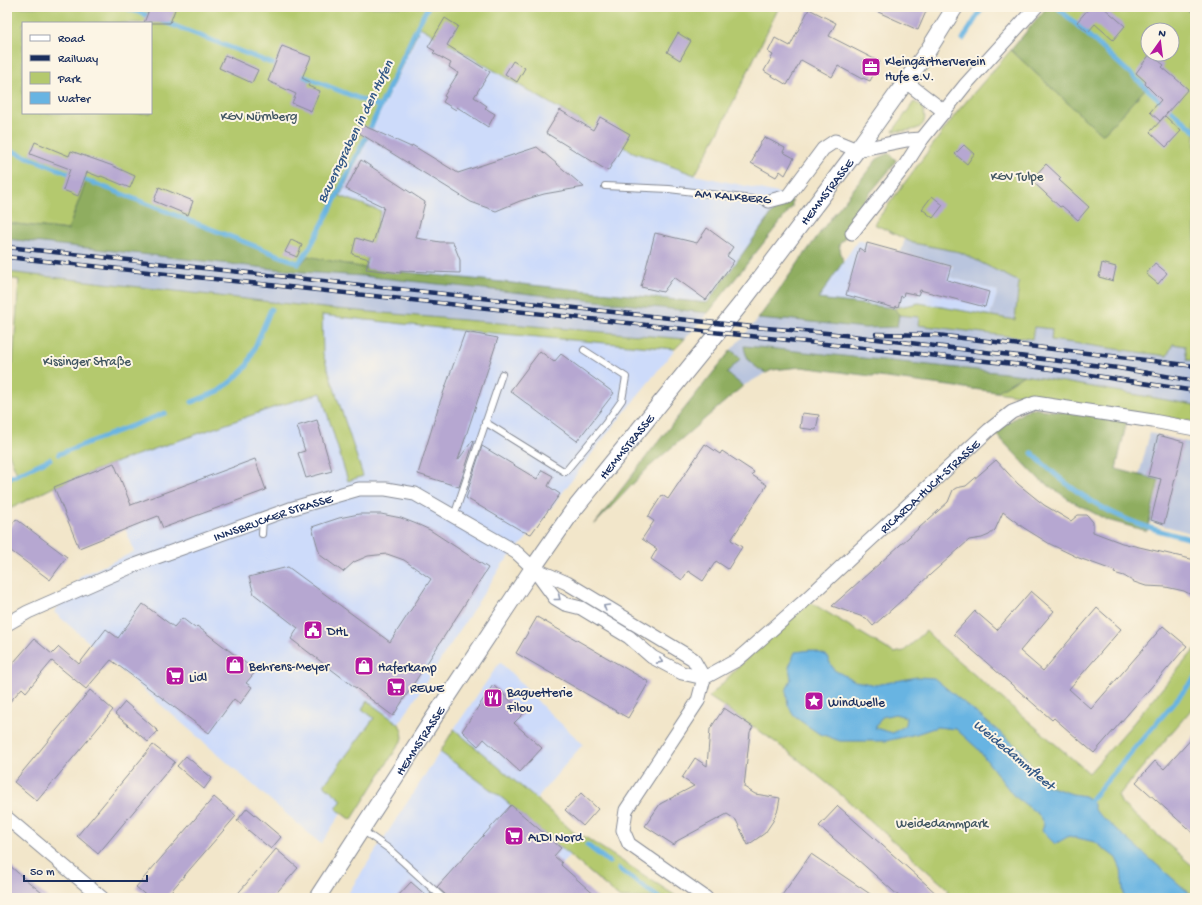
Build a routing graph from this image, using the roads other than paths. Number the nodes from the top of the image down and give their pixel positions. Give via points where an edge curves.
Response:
1 (955, 7) edge
2 (1036, 7) edge
3 (906, 82) junction
4 (945, 112) junction
5 (922, 139) junction
6 (857, 150) junction
7 (605, 186) dead end
8 (769, 201) joint
9 (852, 233) dead end
10 (584, 350) dead end
11 (502, 374) dead end
12 (485, 422) junction
13 (1195, 429) edge
14 (454, 516) junction
15 (263, 518) junction
16 (262, 534) dead end
17 (533, 568) junction
18 (7, 624) edge
19 (704, 678) junction
20 (7, 818) edge
21 (361, 829) junction
22 (102, 898) edge
23 (316, 898) edge
24 (444, 898) edge
25 (706, 898) edge

1 - 3 street, HEMMSTRASSE
2 - 4 street via 966,84
3 - 4 street
3 - 6 street, HEMMSTRASSE
4 - 5 street
5 - 6 street
5 - 9 street
6 - 8 street, AM KALKBERG via 835,141 823,149 788,196
6 - 17 street, HEMMSTRASSE via 740,305 572,512
7 - 8 lane, AM KALKBERG via 669,189
10 - 12 lane via 626,377 625,385 622,400 565,472
11 - 12 lane
12 - 14 lane
13 - 19 street, RICARDA-HUCH-STRASSE via 1035,403 1012,412 989,430 802,604 737,660
14 - 15 street, INNSBRUCKER STRASSE via 415,494 386,489 359,489
14 - 17 street, INNSBRUCKER STRASSE via 517,553
15 - 16 lane
15 - 18 street, INNSBRUCKER STRASSE via 135,565 28,612
19 -> 17 street via 693,659 567,583
17 -> 19 street via 555,598 565,604 581,608 623,634 652,657 682,673
17 - 21 street, HEMMSTRASSE
19 - 25 street via 698,701 626,810 623,830 629,844
20 - 22 street
21 - 23 street, HEMMSTRASSE
21 - 24 lane via 389,849

